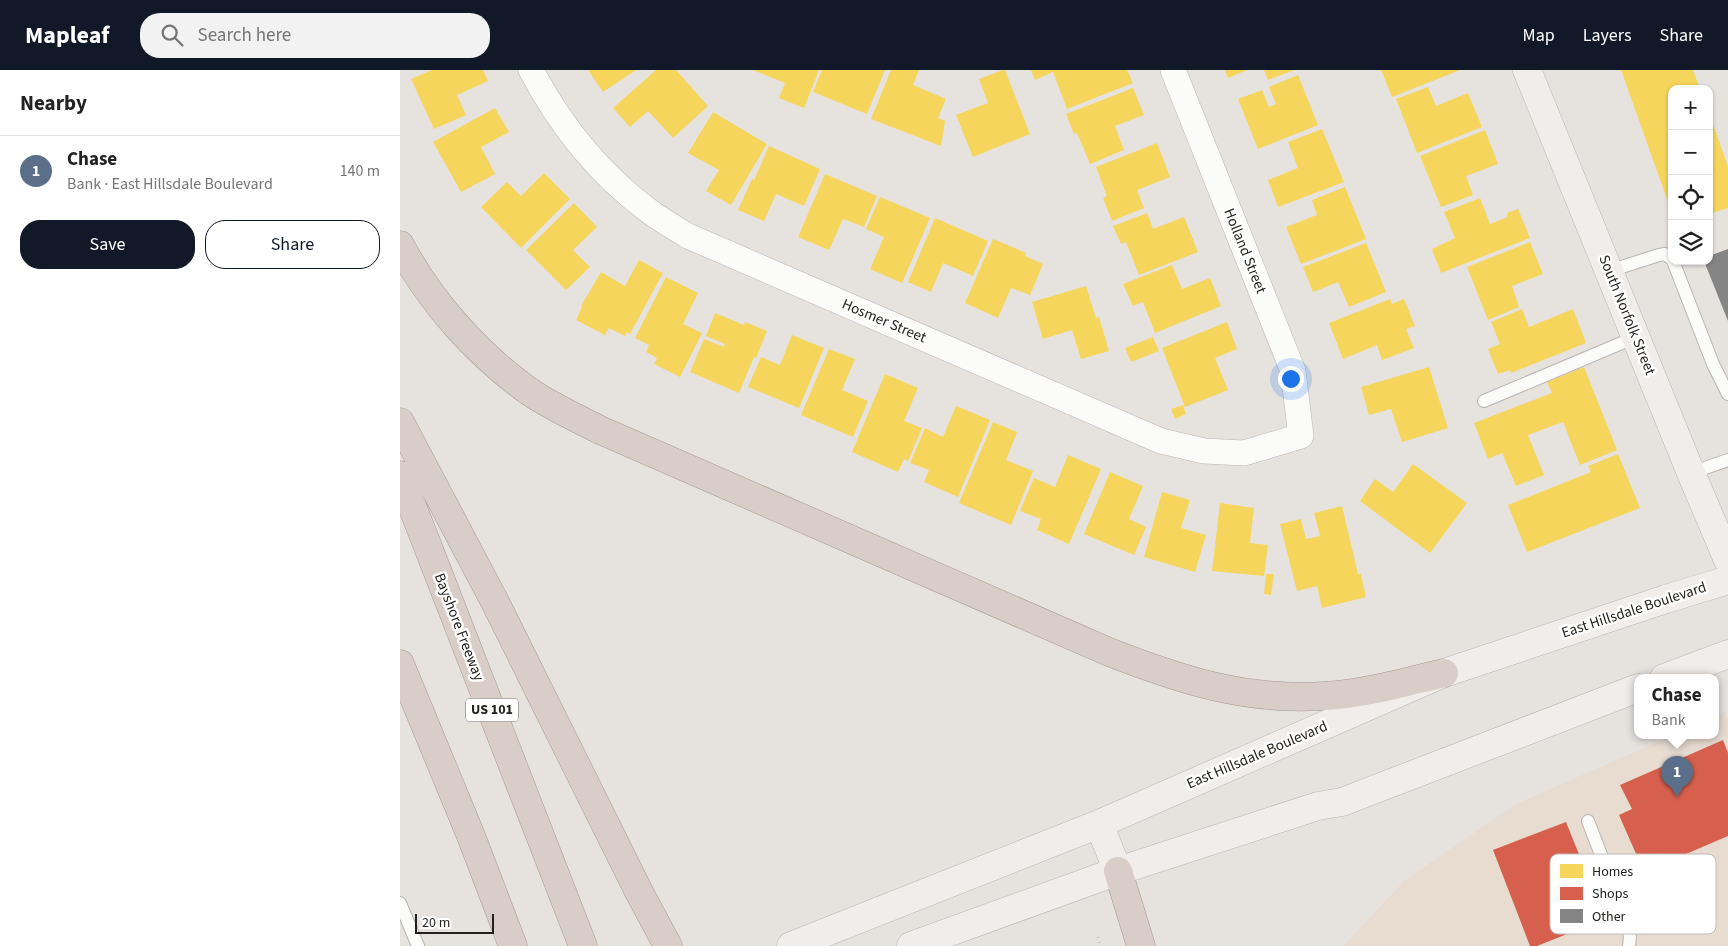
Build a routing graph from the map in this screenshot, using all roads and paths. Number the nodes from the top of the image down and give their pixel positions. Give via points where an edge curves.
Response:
1 (531, 70) edge
2 (1173, 70) edge
3 (1527, 70) edge
4 (400, 245) edge
5 (1668, 257) edge
6 (1674, 265) edge
7 (1609, 271) junction
8 (1636, 337) junction
9 (1728, 394) edge
10 (1484, 401) dead end
11 (400, 422) edge
12 (1301, 436) joint
13 (1728, 460) edge
14 (1691, 473) junction
15 (400, 475) edge
16 (1728, 560) edge
17 (1728, 580) edge
18 (1728, 654) edge
19 (400, 664) edge
20 (1444, 673) junction
21 (1675, 674) edge
22 (1634, 690) edge
23 (1588, 821) dead end
24 (1099, 824) junction
25 (1601, 854) edge
26 (1118, 871) junction
27 (639, 892) junction
28 (400, 903) edge
29 (1098, 937) dead end
30 (418, 946) edge
31 (514, 946) edge
32 (583, 946) edge
33 (661, 946) edge
34 (668, 946) edge
35 (791, 946) edge
36 (911, 946) edge
37 (1100, 946) edge
38 (1141, 946) edge

1 - 12 street, Hosmer Street via 567,129 590,157 649,211 688,236 1160,441 1204,451 1244,453
2 - 12 street, Holland Street via 1293,371
3 - 7 main road, South Norfolk Street
4 - 20 highway via 425,286 472,343 531,392 564,412 1109,652 1190,682 1239,693 1279,697 1324,696 1368,690
5 - 7 lane via 1659,255
6 - 9 lane
7 - 8 main road, South Norfolk Street
8 - 10 lane
8 - 14 main road, South Norfolk Street
11 - 27 highway via 495,602
13 - 14 lane
14 - 16 main road, South Norfolk Street
15 - 32 highway, Bayshore Freeway / US 101
17 - 20 main road, East Hillsdale Boulevard
18 - 21 main road
19 - 31 highway
20 - 24 main road, East Hillsdale Boulevard
22 - 26 main road via 1342,802 1318,806
23 - 25 lane
24 - 26 main road
24 - 35 main road, East Hillsdale Boulevard
26 - 36 main road
26 - 38 highway
27 - 33 lane
27 - 34 highway
28 - 30 lane
29 - 37 path

